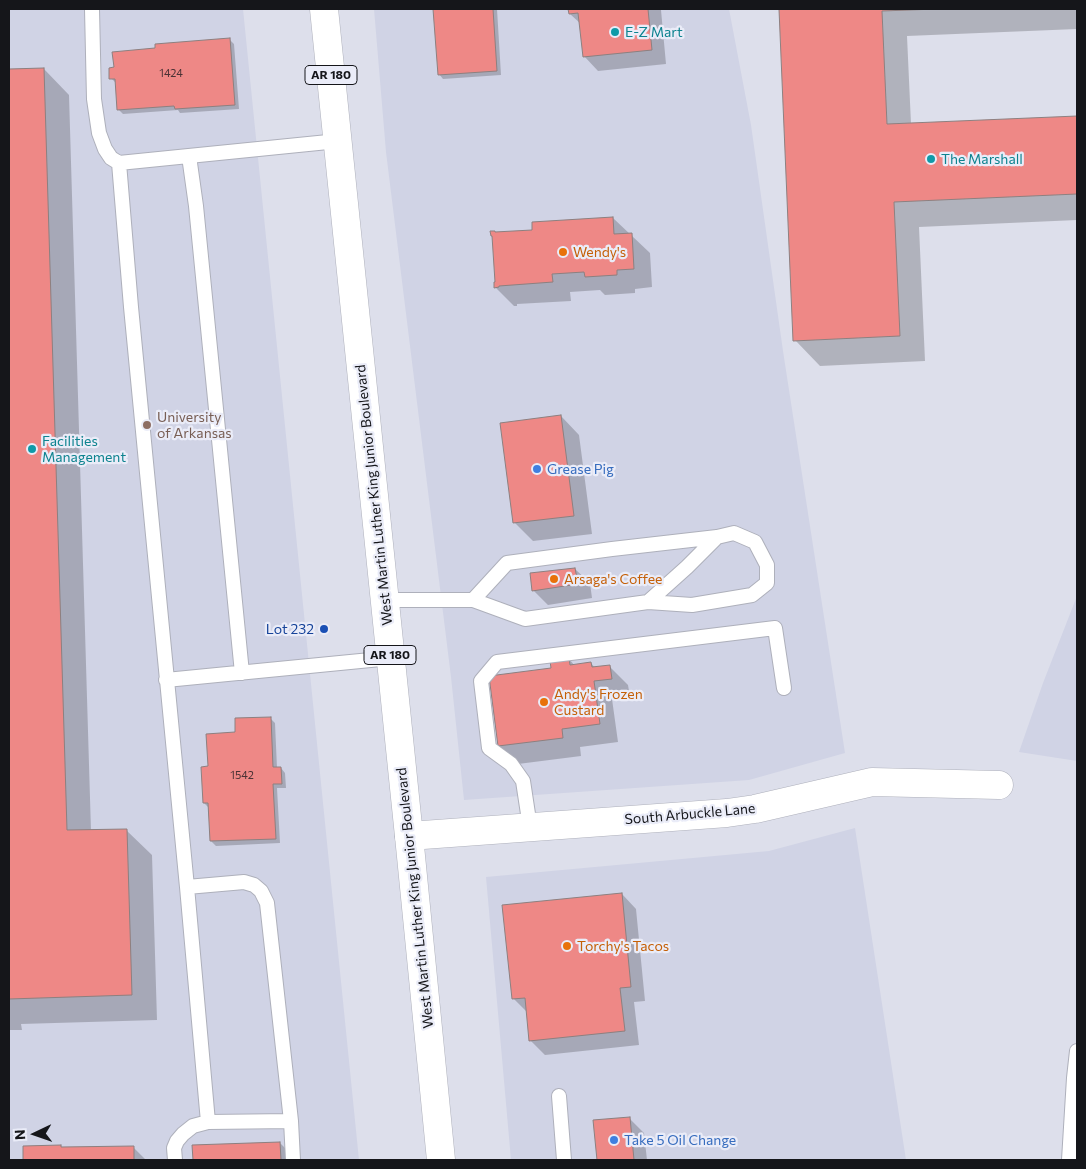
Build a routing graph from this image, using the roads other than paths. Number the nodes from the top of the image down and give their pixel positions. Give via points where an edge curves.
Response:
1 (92, 9) edge
2 (324, 9) edge
3 (338, 141) junction
4 (189, 156) junction
5 (119, 163) junction
6 (717, 537) junction
7 (385, 600) junction
8 (473, 600) junction
9 (648, 602) junction
10 (391, 658) junction
11 (242, 673) junction
12 (166, 680) junction
13 (784, 688) dead end
14 (999, 786) dead end
15 (530, 827) junction
16 (409, 836) junction
17 (187, 888) junction
18 (1077, 1051) edge
19 (1076, 1078) edge
20 (559, 1096) dead end
21 (291, 1121) junction
22 (208, 1122) junction
23 (174, 1160) edge
24 (293, 1160) edge
25 (441, 1160) edge
26 (564, 1160) edge
27 (1069, 1160) edge

1 - 5 lane via 94,99 99,133 111,158
2 - 3 main road, West Martin Luther King Junior Boulevard / AR 180
3 - 4 lane
3 - 7 main road, West Martin Luther King Junior Boulevard / AR 180
4 - 5 lane
4 - 11 lane
5 - 12 lane
6 - 8 lane via 507,564
6 - 9 lane
6 - 9 lane via 734,533 755,542 768,565 767,583 752,596 692,605
7 - 8 lane
7 - 10 main road, West Martin Luther King Junior Boulevard / AR 180
8 - 9 lane via 525,619
10 - 11 lane
10 - 16 main road, West Martin Luther King Junior Boulevard / AR 180
11 - 12 lane
12 - 17 lane
13 - 15 lane via 775,628 497,662 481,681 489,748 511,764 524,781
14 - 15 main road, South Arbuckle Lane via 872,782 736,812
15 - 16 main road, South Arbuckle Lane
16 - 25 main road, West Martin Luther King Junior Boulevard / AR 180
17 - 21 lane via 244,882 261,890 267,903
17 - 22 lane
18 - 19 lane
19 - 27 lane
20 - 26 lane
21 - 22 lane
21 - 24 lane
22 - 23 lane via 183,1134 174,1148

